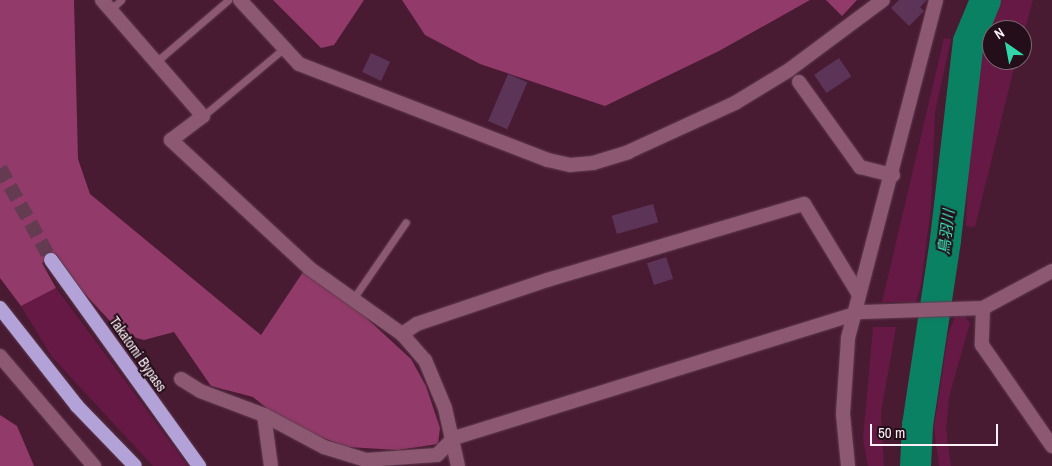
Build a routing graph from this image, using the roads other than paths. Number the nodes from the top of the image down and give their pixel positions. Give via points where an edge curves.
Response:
1 (121, 0) edge
2 (228, 0) edge
3 (240, 0) edge
4 (883, 0) edge
5 (936, 0) edge
6 (106, 5) edge
7 (282, 50) junction
8 (156, 62) junction
9 (799, 82) dead end
10 (203, 116) junction
11 (893, 174) junction
12 (406, 222) dead end
13 (51, 260) tunnel mouth
14 (1052, 271) edge
15 (858, 293) junction
16 (353, 299) junction
17 (0, 308) edge
18 (983, 308) junction
19 (858, 313) junction
20 (402, 334) junction
21 (0, 356) edge
22 (181, 379) dead end
23 (264, 416) junction
24 (454, 438) junction
25 (1052, 446) edge
26 (94, 466) edge
27 (135, 466) edge
28 (200, 466) edge
29 (271, 466) edge
30 (458, 466) edge
31 (848, 466) edge

1 - 6 lane
2 - 8 lane
3 - 7 street
4 - 7 street via 789,70 735,103 593,163 570,165 548,160 312,71
5 - 11 street
6 - 8 street
7 - 10 lane
8 - 10 street
9 - 11 street via 860,167
10 - 16 street via 171,140 309,268
11 - 15 street
12 - 16 lane
13 - 28 highway, Takatomi Bypass
14 - 18 street
15 - 19 street
15 - 20 street via 804,204 547,280 417,324
16 - 20 street
17 - 27 highway via 78,406
18 - 19 street
18 - 25 street via 982,345
19 - 24 street
19 - 31 street via 848,338 843,414
20 - 24 street via 428,366
21 - 26 street
22 - 23 street via 200,391
23 - 24 street via 324,447 366,460 437,455
23 - 29 street
24 - 30 street

